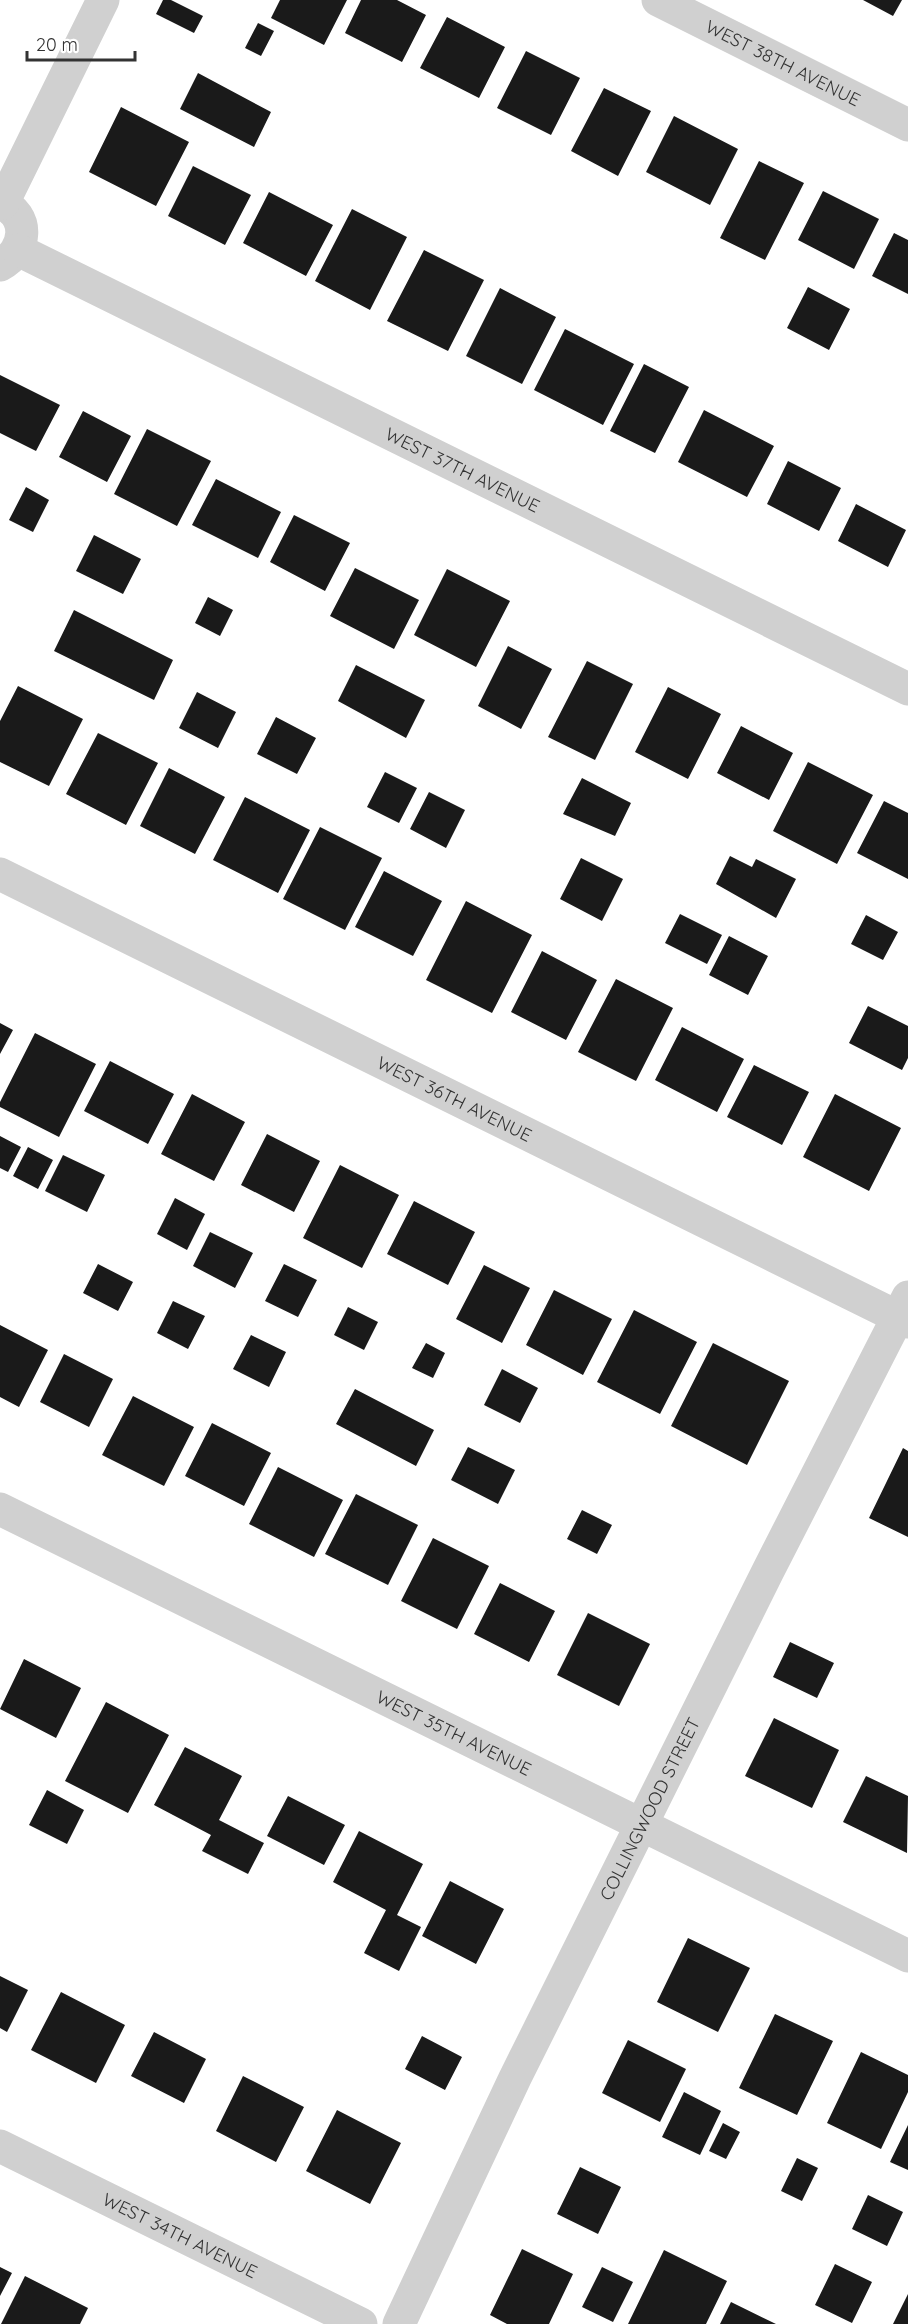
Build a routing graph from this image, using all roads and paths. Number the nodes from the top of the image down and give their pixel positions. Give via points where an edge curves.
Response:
1 (103, 0) edge
2 (658, 0) edge
3 (908, 125) edge
4 (2, 203) edge
5 (9, 258) edge
6 (908, 689) edge
7 (0, 874) edge
8 (905, 1312) edge
9 (0, 1509) edge
10 (642, 1825) junction
11 (908, 1956) edge
12 (0, 2146) edge
13 (361, 2324) edge
14 (399, 2324) edge

1 - 4 street
2 - 3 street, WEST 38TH AVENUE
4 - 5 street via 14,212 22,237
5 - 6 street, WEST 37TH AVENUE
7 - 8 street, WEST 36TH AVENUE
8 - 10 street, COLLINGWOOD STREET
9 - 10 street, WEST 35TH AVENUE
10 - 11 street, WEST 35TH AVENUE
10 - 14 street, COLLINGWOOD STREET via 515,2078
12 - 13 street, WEST 34TH AVENUE

